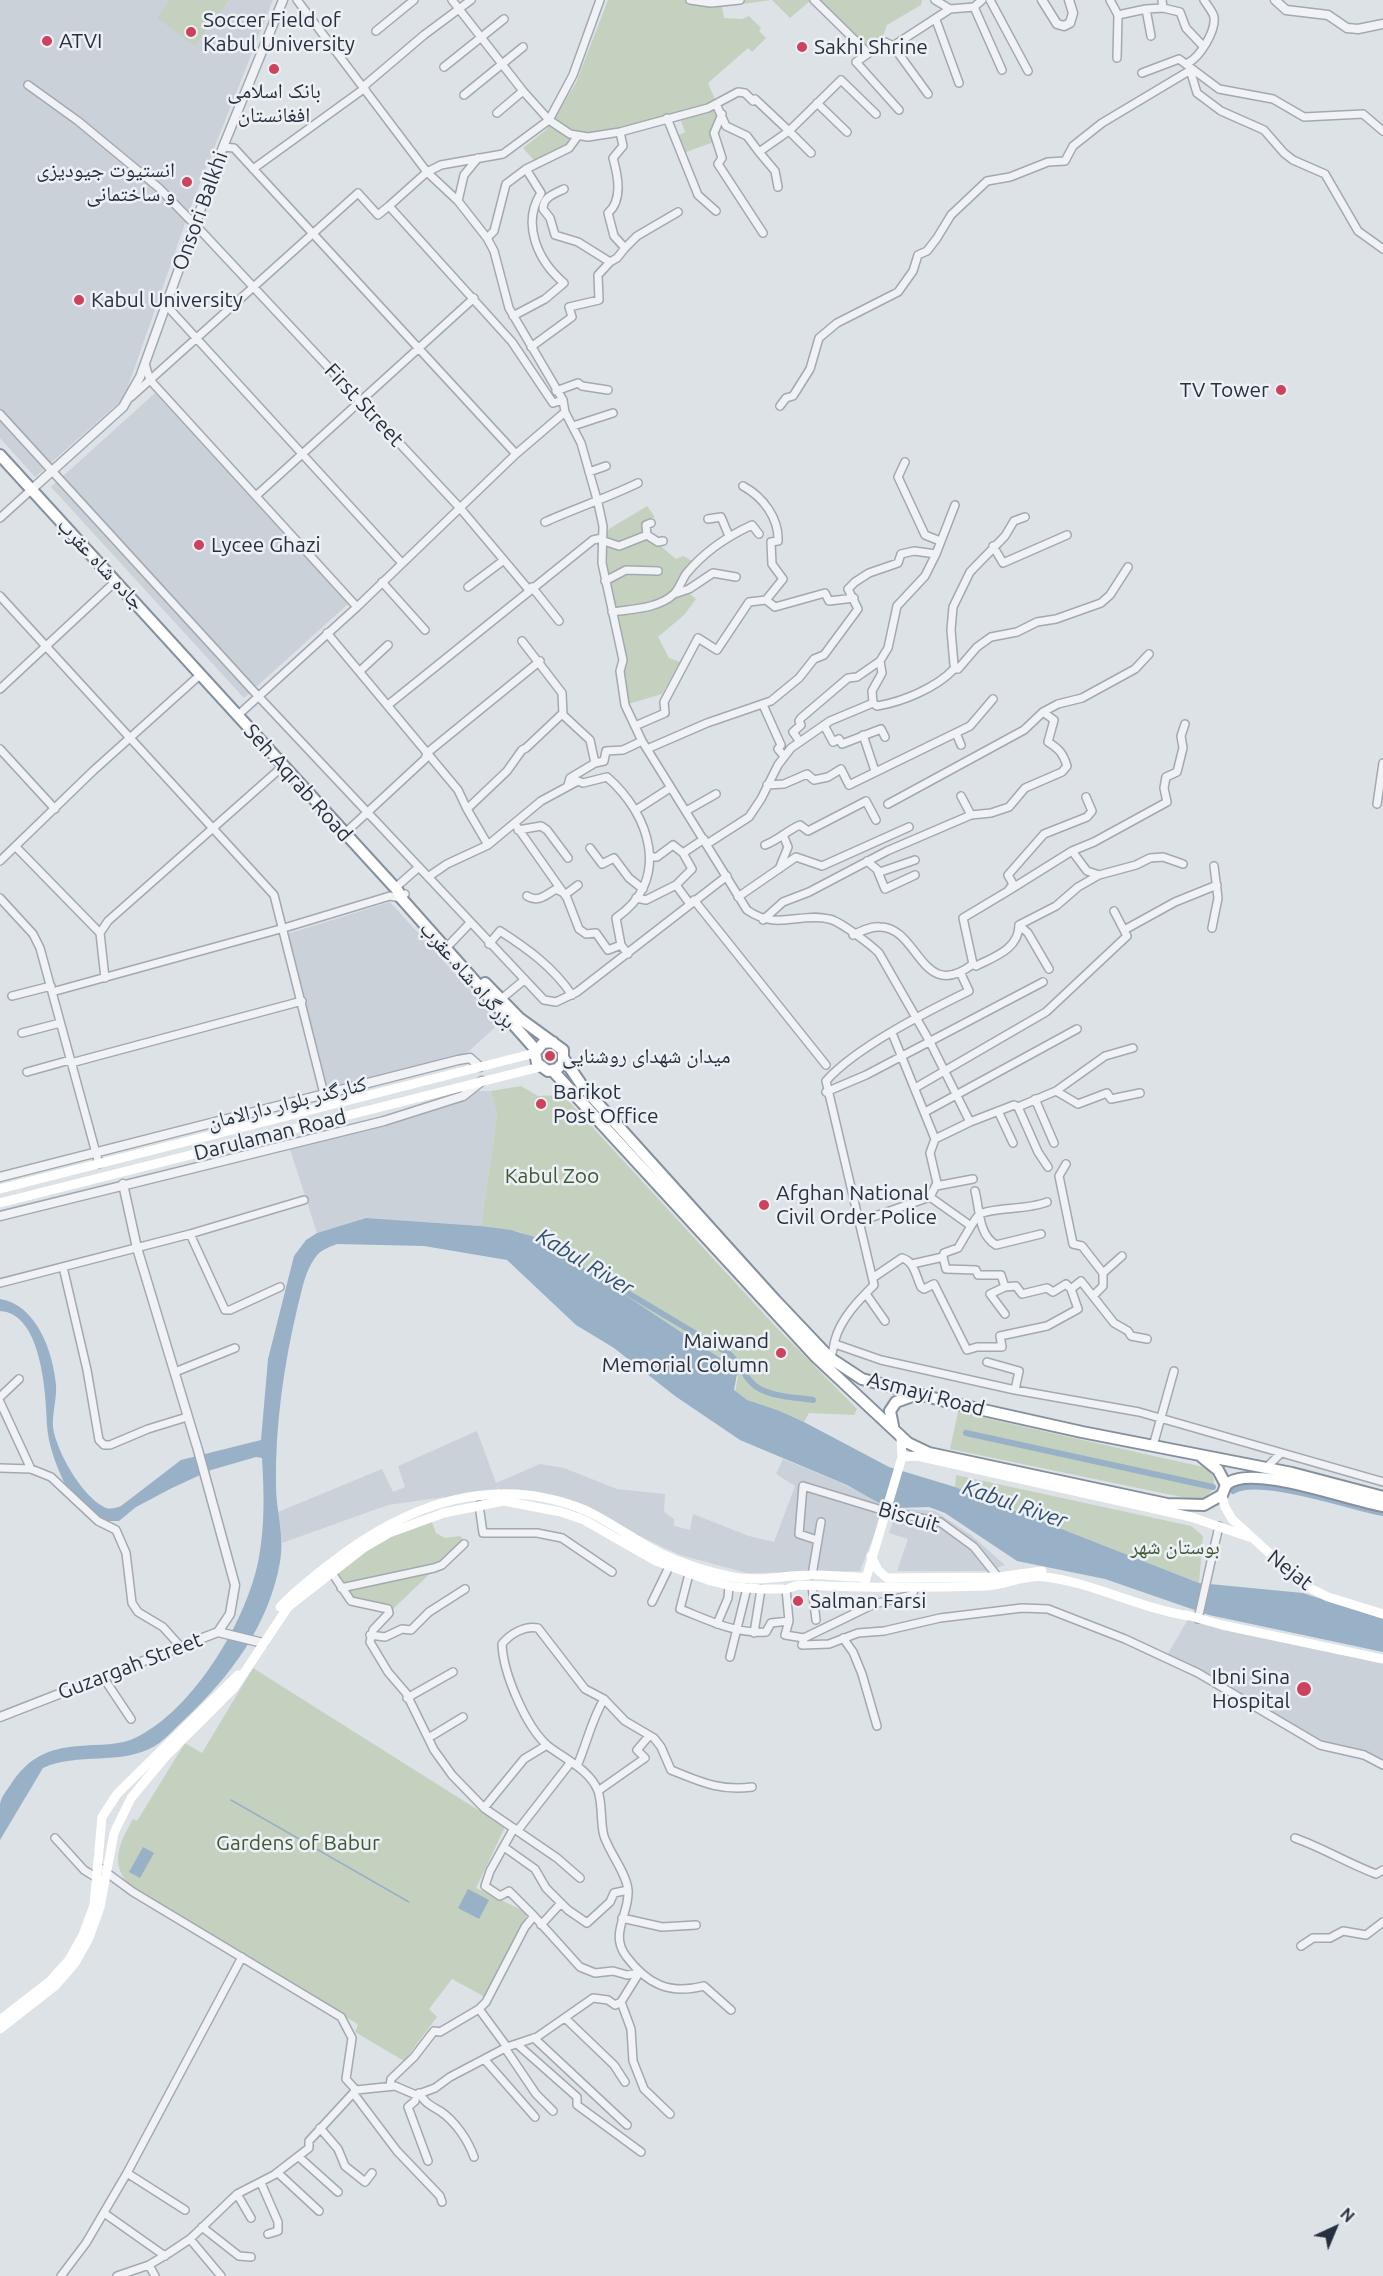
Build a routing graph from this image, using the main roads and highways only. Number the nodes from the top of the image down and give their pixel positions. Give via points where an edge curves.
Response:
1 (0, 455) edge
2 (201, 674) joint
3 (400, 893) junction
4 (501, 1000) joint
5 (553, 1042) junction
6 (536, 1052) junction
7 (564, 1059) junction
8 (540, 1067) junction
9 (553, 1071) junction
10 (0, 1189) edge
11 (0, 1203) edge
12 (922, 1395) junction
13 (893, 1427) junction
14 (901, 1438) junction
15 (1198, 1455) junction
16 (902, 1457) junction
17 (1224, 1490) junction
18 (1383, 1497) edge
19 (1383, 1506) edge
20 (1249, 1537) junction
21 (872, 1556) junction
22 (865, 1576) junction
23 (865, 1588) junction
24 (284, 1607) junction
25 (1383, 1614) edge
26 (1196, 1616) junction
27 (257, 1642) junction
28 (1383, 1659) edge
29 (103, 1869) junction
30 (0, 2020) edge
31 (0, 2029) edge

1 - 2 highway, جاده شاه عقرب
2 - 3 highway, Seh Aqrab Road
3 - 4 highway, Seh Aqrab Road
3 - 6 highway, بزرگراه شاه عقرب
4 - 5 highway, بزرگراه شاه عقرب
5 - 6 highway via 543,1043
5 - 7 highway via 563,1050
6 - 8 highway
6 - 10 main road, Darulaman Road
7 - 9 highway
7 - 12 highway, Asmayi Road via 644,1156 830,1358 873,1384
8 - 9 highway
8 - 11 main road, Darulaman Road
9 - 13 highway, Asmayi Road via 816,1357
12 - 13 highway via 896,1402 890,1411
12 - 15 highway, Asmayi Road
13 - 14 highway, Asmayi Road
14 - 16 main road
14 - 17 highway, Asmayi Road via 929,1453 1167,1504 1204,1505
15 - 17 highway via 1218,1470
15 - 18 highway, Asmayi Road via 1267,1467
16 - 20 main road via 916,1456 1191,1517
16 - 21 main road
17 - 19 highway, Asmayi Road via 1241,1477 1268,1478
17 - 20 main road, Nejat via 1225,1507
20 - 25 main road, Nejat via 1312,1590
21 - 22 main road
21 - 26 main road via 878,1570 888,1578 998,1577 1042,1571 1097,1583
22 - 23 main road
22 - 24 main road via 755,1578 724,1574 658,1552 586,1511 554,1500 504,1494 438,1503 403,1516 356,1543 297,1588
23 - 24 main road via 799,1585 761,1590 729,1586 669,1567 584,1520 504,1501 405,1526 365,1547
23 - 26 main road via 992,1585 1042,1576 1096,1588 1171,1613
24 - 27 main road
26 - 28 main road
27 - 29 main road via 234,1688 166,1756 131,1798
27 - 29 main road via 239,1674 117,1794 102,1817
29 - 30 main road via 97,1878 94,1905 83,1935 69,1959 50,1981
29 - 31 main road via 100,1907 75,1964 55,1986

